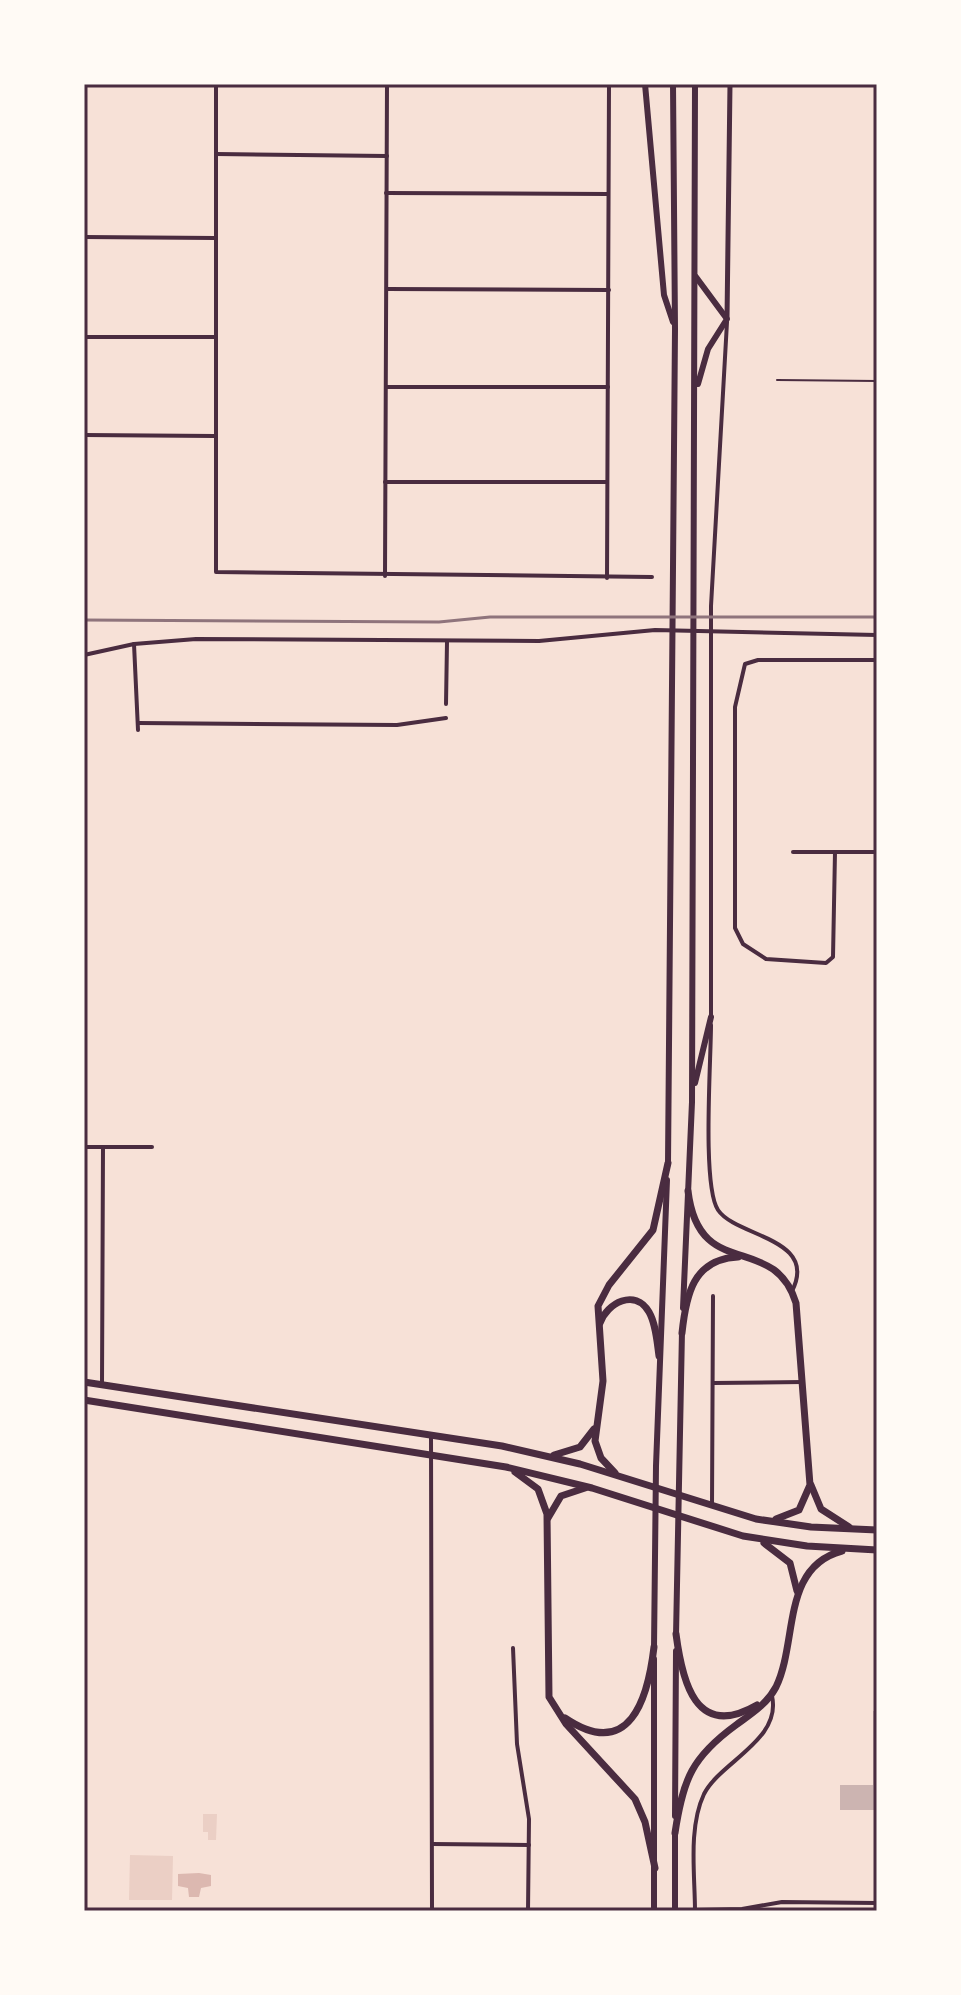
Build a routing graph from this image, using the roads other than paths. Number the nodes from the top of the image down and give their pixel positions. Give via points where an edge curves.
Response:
1 (216, 84) edge
2 (387, 84) edge
3 (609, 84) edge
4 (645, 84) edge
5 (673, 84) edge
6 (695, 84) edge
7 (730, 84) edge
8 (216, 154) junction
9 (387, 156) junction
10 (386, 193) junction
11 (609, 194) junction
12 (84, 237) edge
13 (215, 238) junction
14 (696, 276) junction
15 (387, 289) junction
16 (609, 290) junction
17 (727, 319) junction
18 (675, 329) junction
19 (84, 337) edge
20 (215, 337) junction
21 (777, 380) dead end
22 (877, 381) edge
23 (386, 387) junction
24 (608, 387) junction
25 (695, 404) junction
26 (84, 435) edge
27 (215, 436) junction
28 (385, 482) junction
29 (607, 482) junction
30 (385, 576) junction
31 (652, 577) dead end
32 (607, 579) junction
33 (877, 635) edge
34 (447, 642) junction
35 (134, 644) junction
36 (84, 655) edge
37 (877, 660) edge
38 (446, 704) dead end
39 (446, 718) dead end
40 (138, 723) junction
41 (138, 730) dead end
42 (793, 852) dead end
43 (835, 852) junction
44 (877, 852) edge
45 (711, 1017) junction
46 (692, 1102) junction
47 (84, 1147) edge
48 (103, 1147) junction
49 (152, 1147) dead end
50 (668, 1163) junction
51 (688, 1191) junction
52 (752, 1258) junction
53 (792, 1291) junction
54 (713, 1296) dead end
55 (599, 1333) junction
56 (682, 1333) junction
57 (659, 1356) junction
58 (84, 1382) edge
59 (804, 1382) junction
60 (713, 1383) junction
61 (102, 1384) junction
62 (84, 1400) edge
63 (595, 1426) junction
64 (431, 1436) junction
65 (541, 1454) junction
66 (431, 1455) junction
67 (506, 1467) junction
68 (810, 1475) junction
69 (624, 1478) junction
70 (592, 1488) junction
71 (710, 1507) junction
72 (756, 1519) junction
73 (547, 1524) junction
74 (862, 1530) junction
75 (877, 1530) edge
76 (743, 1536) junction
77 (854, 1549) junction
78 (877, 1550) edge
79 (796, 1603) junction
80 (676, 1634) junction
81 (654, 1647) junction
82 (513, 1648) dead end
83 (771, 1694) junction
84 (555, 1708) junction
85 (675, 1833) junction
86 (432, 1844) junction
87 (529, 1845) junction
88 (655, 1868) junction
89 (877, 1903) edge
90 (695, 1910) edge
91 (432, 1911) edge
92 (528, 1911) edge
93 (654, 1911) edge
94 (675, 1911) edge

1 - 8 street
2 - 9 street
3 - 11 street
4 - 18 main road via 664,295
5 - 18 main road
6 - 14 main road
7 - 17 street
8 - 9 street
8 - 13 street
9 - 10 street
10 - 11 street
10 - 15 street
11 - 16 street
12 - 13 street
13 - 20 street
14 - 17 main road
14 - 25 main road
15 - 16 street
15 - 23 street
16 - 24 street
17 - 25 main road via 701,366
17 - 45 street via 710,644
18 - 50 main road
19 - 20 street
20 - 27 street
21 - 22 lane
23 - 24 street
23 - 28 street
24 - 29 street
25 - 46 main road
26 - 27 street
27 - 30 street via 216,572
28 - 29 street
28 - 30 street
29 - 32 street
30 - 32 street
31 - 32 street
33 - 34 street via 655,630 539,641
34 - 35 street via 196,639
34 - 38 street
35 - 36 street
35 - 40 street
37 - 43 street via 767,659 745,664 741,672 733,765 735,928 743,944 775,963 826,963 833,957
39 - 40 street via 397,725
40 - 41 street
42 - 43 street
43 - 44 street
45 - 46 main road
45 - 53 street via 714,1203 730,1223 769,1237 786,1251 795,1273
46 - 51 main road
47 - 48 street
48 - 49 street
48 - 61 street
50 - 55 highway via 653,1230 599,1303
50 - 57 main road
51 - 52 highway via 694,1222 704,1238 718,1249
51 - 56 main road
52 - 53 highway via 774,1269
52 - 56 highway via 724,1258 699,1272
53 - 59 highway
54 - 60 street
55 - 57 highway via 610,1306 636,1302 651,1316
55 - 63 highway via 603,1381
56 - 80 main road
57 - 81 main road
58 - 61 highway
59 - 60 street
59 - 68 highway
60 - 71 street
61 - 64 highway
62 - 66 highway
63 - 65 highway via 576,1449
63 - 69 highway via 601,1458
64 - 65 highway
64 - 66 street
65 - 69 highway
66 - 67 highway
66 - 86 street
67 - 70 highway
67 - 73 highway via 540,1492
68 - 72 highway via 806,1499 796,1512
68 - 74 highway via 821,1509 837,1522
69 - 71 highway
70 - 73 highway via 561,1496
70 - 76 highway
71 - 72 highway
72 - 74 highway
73 - 84 highway via 547,1684
74 - 75 highway
76 - 77 highway
76 - 79 highway via 788,1560 796,1578
77 - 78 highway
77 - 79 highway via 816,1563
79 - 83 highway
80 - 83 highway via 687,1691 703,1708 735,1714
80 - 85 main road
81 - 84 highway via 644,1703 625,1724 593,1730 569,1721
81 - 88 main road
82 - 87 street
83 - 85 highway via 694,1764
83 - 90 street via 772,1710 760,1735 702,1799 695,1844
84 - 88 highway via 635,1799
85 - 94 main road
86 - 87 street
86 - 91 street
87 - 92 street
88 - 93 main road
89 - 90 street via 782,1902

